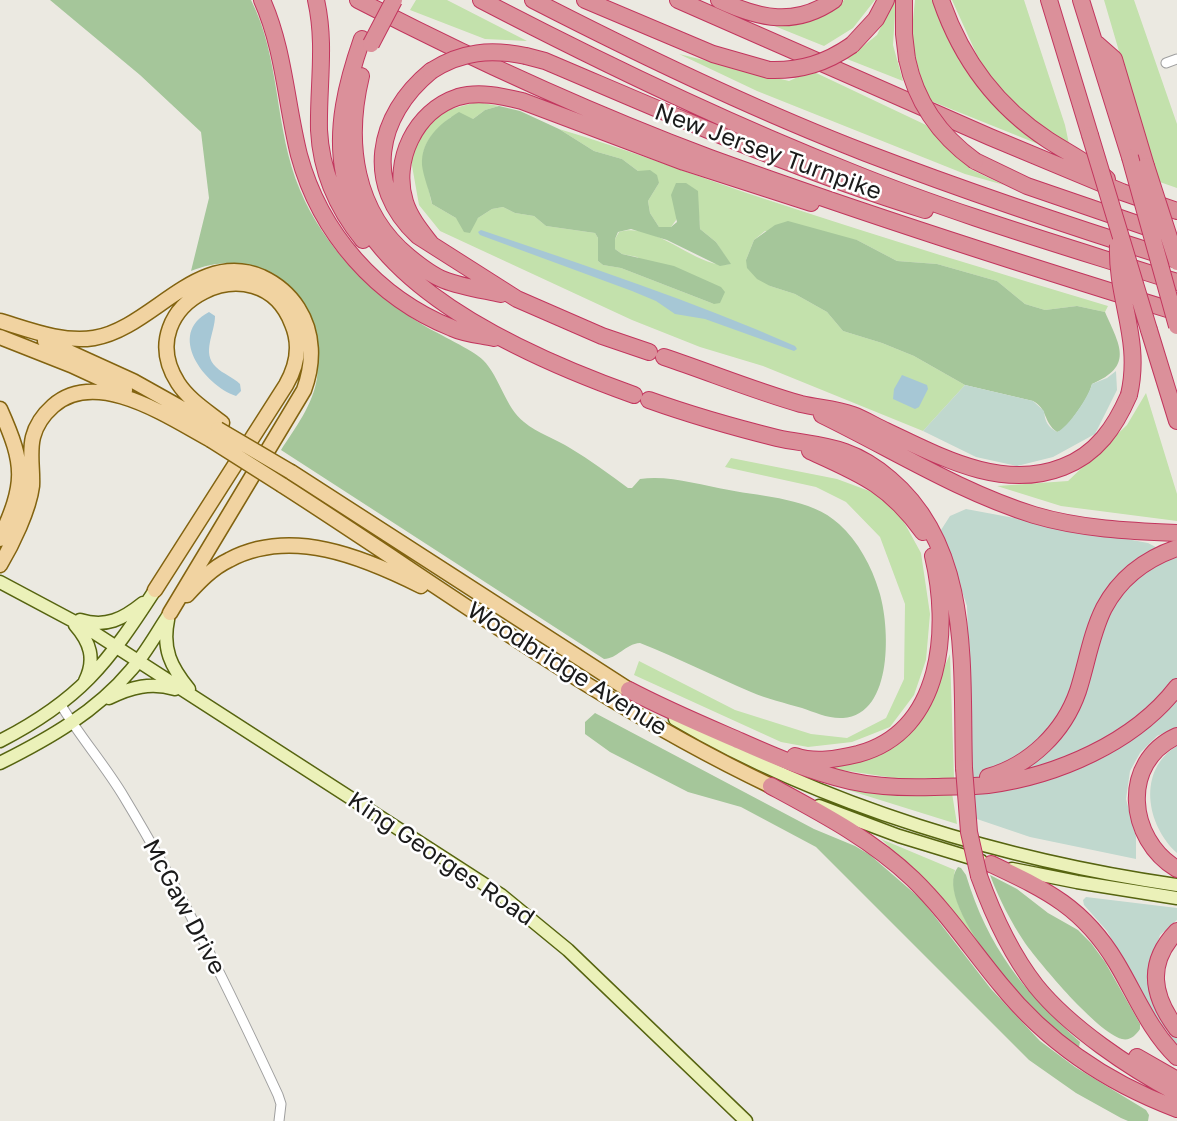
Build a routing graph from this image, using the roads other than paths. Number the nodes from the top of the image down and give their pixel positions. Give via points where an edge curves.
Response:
1 (262, 0) edge
2 (316, 0) edge
3 (358, 0) edge
4 (382, 0) edge
5 (394, 0) edge
6 (481, 0) edge
7 (533, 0) edge
8 (585, 0) edge
9 (678, 0) edge
10 (719, 0) edge
11 (834, 0) edge
12 (887, 0) edge
13 (904, 0) edge
14 (941, 0) edge
15 (1049, 0) edge
16 (1081, 0) edge
17 (367, 41) junction
18 (1095, 42) junction
19 (1177, 59) edge
20 (1166, 63) dead end
21 (1122, 192) junction
22 (1177, 211) edge
23 (888, 218) junction
24 (999, 225) junction
25 (1118, 232) junction
26 (1177, 238) edge
27 (431, 244) junction
28 (1177, 261) edge
29 (1177, 282) edge
30 (517, 299) junction
31 (452, 307) junction
32 (1177, 312) edge
33 (0, 322) edge
34 (1177, 326) edge
35 (0, 337) edge
36 (504, 340) junction
37 (800, 403) junction
38 (0, 409) edge
39 (1177, 421) edge
40 (217, 431) junction
41 (785, 440) junction
42 (1177, 533) edge
43 (0, 539) edge
44 (1177, 548) edge
45 (0, 565) edge
46 (0, 582) edge
47 (155, 590) junction
48 (170, 613) junction
49 (63, 614) junction
50 (499, 628) junction
51 (117, 647) junction
52 (138, 661) junction
53 (1177, 687) edge
54 (82, 688) junction
55 (629, 690) junction
56 (192, 695) junction
57 (61, 705) junction
58 (208, 706) junction
59 (87, 710) junction
60 (72, 722) junction
61 (1177, 736) edge
62 (734, 738) junction
63 (0, 741) edge
64 (0, 763) edge
65 (771, 786) junction
66 (944, 786) junction
67 (1177, 869) edge
68 (985, 870) junction
69 (1177, 886) edge
70 (1177, 898) edge
71 (999, 923) junction
72 (1177, 931) edge
73 (1177, 1029) edge
74 (1177, 1057) edge
75 (1177, 1080) edge
76 (1177, 1093) edge
77 (1177, 1108) edge
78 (279, 1121) edge
79 (746, 1121) edge

1 - 36 highway via 278,42 306,179 341,244 373,278 413,308 452,329
2 - 31 highway via 322,61 321,154 335,196 358,235 389,270 429,300
3 - 23 highway, New Jersey Turnpike via 626,124
4 - 17 highway
5 - 17 highway, bridge
6 - 24 highway, New Jersey Turnpike via 762,135
7 - 28 highway, New Jersey Turnpike via 681,73 864,152
8 - 12 highway, bridge via 713,54 769,70 806,68 852,45
9 - 21 highway
10 - 11 highway via 755,14 787,18 812,13
13 - 26 highway, bridge via 904,34 914,85 948,139 975,161 1027,186
14 - 21 highway via 957,42 988,87 1026,124 1093,167
15 - 25 highway, bridge
16 - 18 highway
17 - 30 highway via 353,142 356,170 372,214 394,243 432,274
17 - 31 highway via 349,78 342,119 344,173 351,198 394,261
18 - 28 highway, bridge via 1114,60
18 - 34 highway, bridge
19 - 20 street
21 - 22 highway
23 - 27 highway via 852,216 684,162 522,101 480,94 440,106 414,131 406,149 402,168 405,202
23 - 32 highway, New Jersey Turnpike
24 - 27 highway, bridge via 961,221 863,189 526,55 483,51 446,62 415,84 394,114 383,150 382,170 395,209 406,225
24 - 29 highway, New Jersey Turnpike
25 - 37 highway, bridge via 1117,268 1133,347 1132,380 1113,427 1086,456 1055,471 999,475 974,469 853,415
25 - 39 highway, bridge
27 - 30 highway
30 - 37 highway via 580,327
31 - 36 highway
33 - 40 main road, Woodbridge Avenue via 106,368
33 - 48 main road via 64,338 101,337 127,326 200,279 230,271 269,281 299,310 311,351 304,390
35 - 40 main road, Woodbridge Avenue
36 - 41 highway via 642,398
37 - 42 highway via 963,486 1034,515 1090,527
38 - 43 main road via 20,475 16,502
40 - 45 main road via 106,392 86,391 59,401 34,435 30,497
40 - 47 main road via 178,383 168,338 177,315 195,295 220,284 242,284 272,297 289,316 297,343 294,367
40 - 50 main road, Woodbridge Avenue, bridge via 282,485
40 - 55 main road, Woodbridge Avenue, bridge via 291,471
41 - 62 highway via 864,476 892,495 922,531 940,584 938,658 928,692 913,717 891,738 865,752 803,759
41 - 68 highway, bridge via 860,458 901,488 933,531 958,615 969,832
44 - 66 highway via 1147,561 1112,595 1096,627 1071,708 1042,746 995,775
46 - 49 main road
47 - 49 main road via 130,613 109,623 85,622
47 - 51 main road
48 - 50 main road via 204,577 230,559 259,549 292,546 365,560
48 - 52 main road
48 - 58 main road via 166,635 169,661
49 - 51 main road, King Georges Road
49 - 54 main road via 90,649 90,669
50 - 65 main road, Woodbridge Avenue via 690,746
51 - 52 main road, King Georges Road
51 - 54 main road
52 - 56 main road, King Georges Road
52 - 59 main road
53 - 66 highway via 1139,724 1079,758 986,785
54 - 57 main road
55 - 62 highway
55 - 69 main road, Woodbridge Avenue via 735,752 860,804 1034,858
56 - 58 main road, King Georges Road
56 - 59 main road via 144,685
57 - 60 street, McGaw Drive
57 - 63 main road
58 - 79 main road, King Georges Road via 508,900 568,950
59 - 60 main road
60 - 64 main road
60 - 78 street, McGaw Drive via 128,804 215,960 278,1095
61 - 67 highway via 1149,756 1140,770 1137,788 1141,825 1148,841
62 - 66 highway via 811,770 854,782
65 - 68 main road, Woodbridge Avenue
65 - 77 highway via 842,824 898,866 935,902 1025,1013 1058,1042 1101,1073
68 - 70 main road, Woodbridge Avenue
68 - 71 highway
68 - 74 highway via 1048,891 1084,920 1116,962 1163,1044
71 - 75 highway via 1026,964 1063,1003 1117,1044
71 - 76 highway via 1015,955 1057,1010 1111,1052
72 - 73 highway via 1160,954 1156,985 1160,1002

